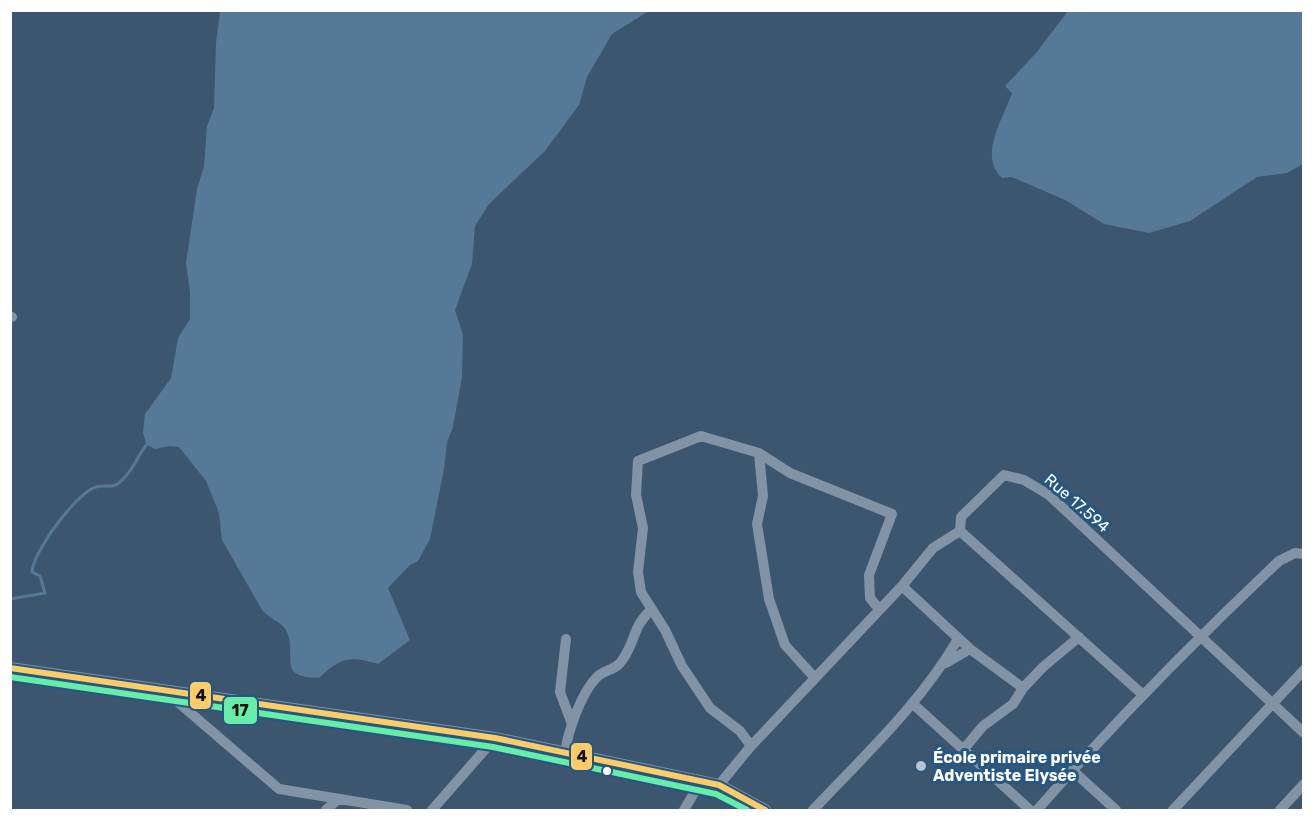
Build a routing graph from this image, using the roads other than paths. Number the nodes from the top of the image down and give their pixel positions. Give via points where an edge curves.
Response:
1 (759, 453) junction
2 (960, 531) junction
3 (1303, 554) edge
4 (902, 586) junction
5 (652, 609) junction
6 (879, 609) junction
7 (1079, 637) junction
8 (1199, 637) junction
9 (566, 639) dead end
10 (958, 639) junction
11 (970, 649) junction
12 (943, 665) junction
13 (10, 668) edge
14 (1304, 670) edge
15 (815, 678) junction
16 (1023, 688) junction
17 (165, 691) junction
18 (1142, 694) junction
19 (912, 703) junction
20 (1271, 703) junction
21 (572, 724) junction
22 (1304, 733) edge
23 (495, 738) junction
24 (751, 746) junction
25 (963, 750) junction
26 (565, 753) junction
27 (1072, 770) junction
28 (701, 781) junction
29 (1304, 784) edge
30 (719, 785) junction
31 (338, 800) junction
32 (326, 810) edge
33 (407, 810) edge
34 (432, 810) edge
35 (684, 810) edge
36 (765, 810) edge
37 (813, 810) edge
38 (1030, 810) edge
39 (1037, 810) edge
40 (1116, 810) edge
41 (1173, 810) edge
42 (1280, 810) edge

1 - 5 street via 700,436 638,461 636,495 643,528 639,584
1 - 6 street via 790,473 892,514 869,575 870,598
1 - 15 street via 763,495 757,524 769,599 785,645
2 - 4 street via 933,548
2 - 7 street
2 - 8 street, Rue 17.594 via 961,517 1000,478 1008,475 1024,480 1049,495
3 - 8 street via 1288,555 1279,561
4 - 6 street
4 - 10 street
5 - 21 street via 634,628 632,644 617,668 597,678
5 - 24 street via 710,708 740,731
6 - 15 street
7 - 16 street
7 - 18 street
8 - 18 street
8 - 20 street, Rue 17.594
9 - 21 street via 560,692
10 - 11 street
10 - 12 street
11 - 12 street
11 - 16 street
12 - 19 street
13 - 17 street
14 - 20 street
15 - 24 street
16 - 25 street via 1013,704 983,726
17 - 23 street
17 - 31 street via 279,789
18 - 27 street
19 - 25 street
19 - 37 street
20 - 22 street, Rue 17.594
20 - 41 street
21 - 26 street
23 - 26 street
23 - 34 street
24 - 30 street
25 - 38 street
26 - 28 street
27 - 39 street
27 - 40 street
28 - 30 street
28 - 35 street
29 - 42 street
30 - 36 street
31 - 32 street
31 - 33 street

